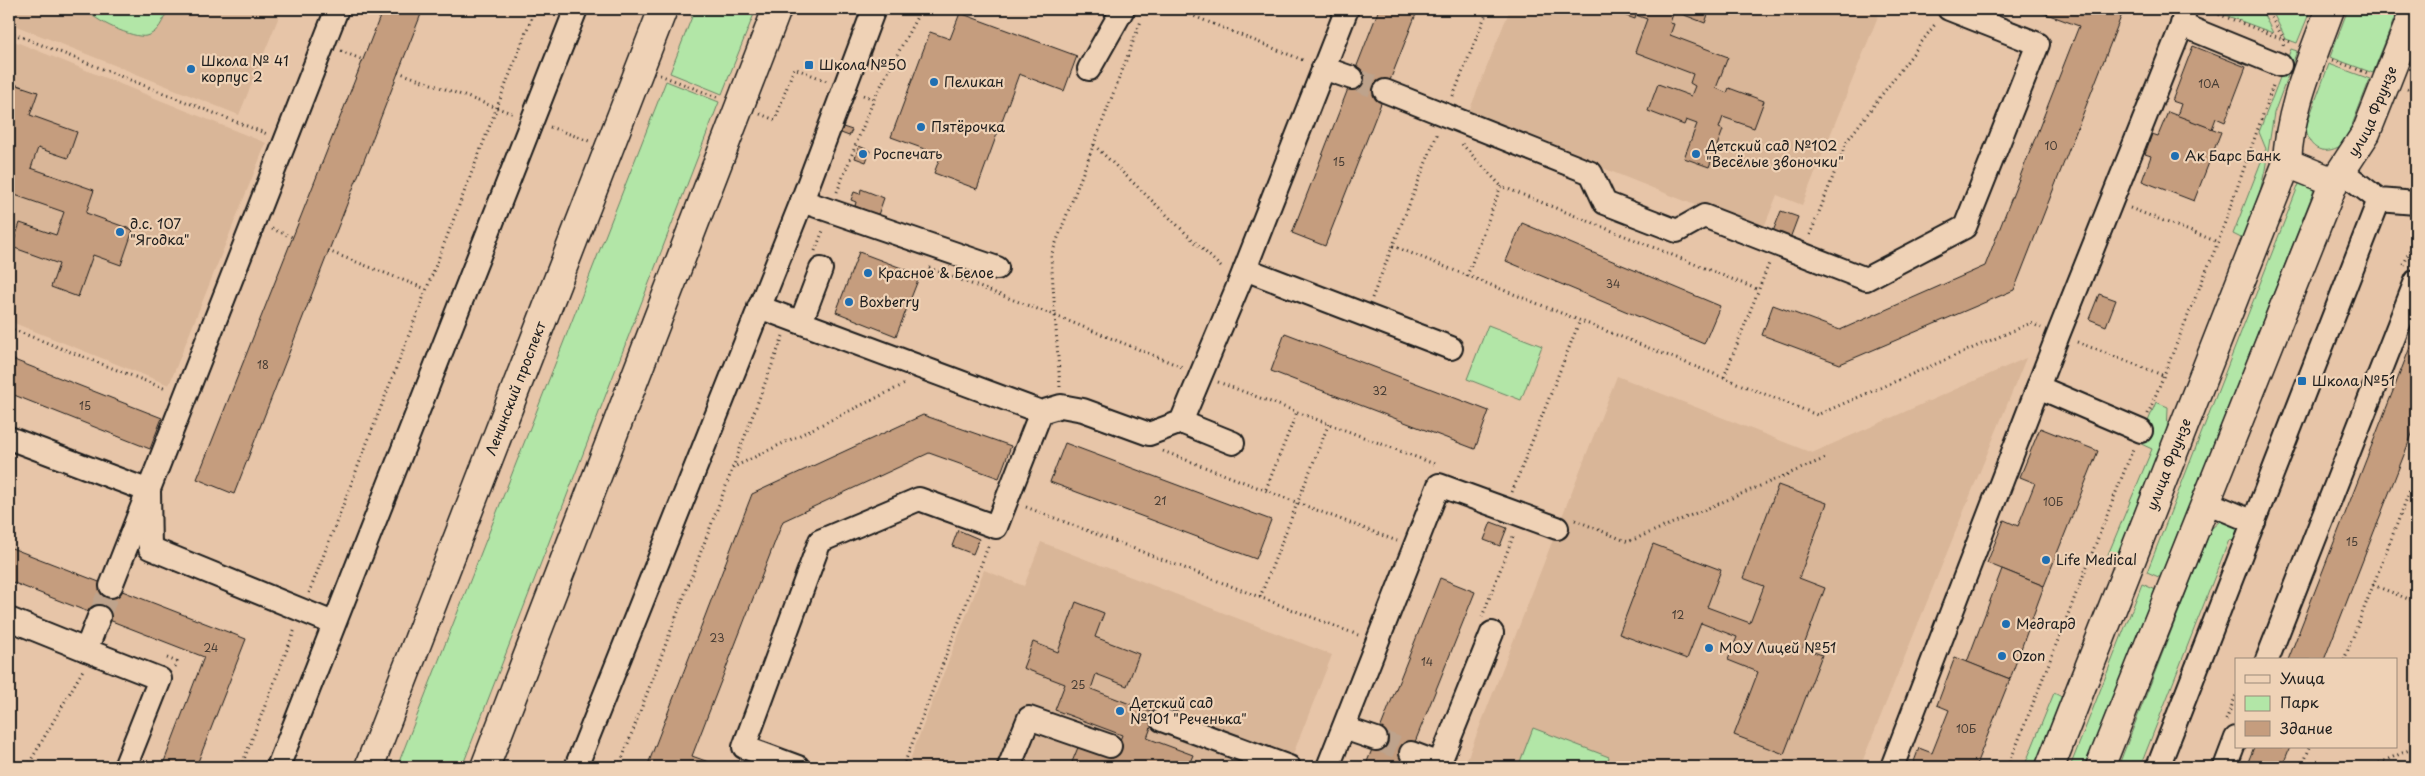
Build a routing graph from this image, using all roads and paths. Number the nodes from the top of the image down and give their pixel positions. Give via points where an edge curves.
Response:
1 (337, 9) edge
2 (535, 9) edge
3 (576, 9) edge
4 (663, 9) edge
5 (777, 9) edge
6 (874, 9) edge
7 (921, 9) edge
8 (1176, 9) edge
9 (1346, 9) edge
10 (2266, 9) edge
11 (2330, 9) edge
12 (2415, 9) edge
13 (1133, 13) edge
14 (1945, 13) edge
15 (2184, 17) edge
16 (9, 32) edge
17 (339, 50) dead end
18 (363, 60) dead end
19 (2280, 65) junction
20 (640, 68) junction
21 (1323, 68) junction
22 (1089, 69) dead end
23 (398, 72) dead end
24 (1352, 78) tunnel mouth
25 (844, 88) junction
26 (1385, 91) tunnel mouth
27 (874, 99) junction
28 (740, 106) junction
29 (496, 107) junction
30 (532, 121) junction
31 (593, 132) dead end
32 (1455, 137) dead end
33 (285, 141) junction
34 (1094, 145) junction
35 (2286, 163) junction
36 (2338, 177) junction
37 (1501, 186) junction
38 (2379, 200) junction
39 (802, 201) junction
40 (2113, 202) junction
41 (2416, 202) edge
42 (829, 224) junction
43 (269, 228) dead end
44 (292, 237) dead end
45 (2218, 242) junction
46 (1777, 244) junction
47 (1393, 246) dead end
48 (328, 251) dead end
49 (1803, 254) junction
50 (817, 262) joint
51 (926, 267) dead end
52 (997, 268) dead end
53 (1243, 274) junction
54 (1467, 276) junction
55 (2416, 281) edge
56 (426, 290) junction
57 (1759, 290) junction
58 (759, 307) junction
59 (1056, 316) junction
60 (795, 320) junction
61 (1580, 320) junction
62 (9, 328) edge
63 (2058, 335) junction
64 (1451, 348) dead end
65 (1201, 375) junction
66 (2165, 376) junction
67 (1724, 377) junction
68 (2038, 387) junction
69 (186, 396) junction
70 (1051, 409) junction
71 (1297, 412) junction
72 (1181, 422) junction
73 (1329, 423) junction
74 (2141, 431) junction
75 (9, 438) edge
76 (1232, 443) dead end
77 (1154, 448) dead end
78 (1826, 458) dead end
79 (1446, 468) dead end
80 (2416, 475) edge
81 (1266, 489) junction
82 (149, 491) junction
83 (1504, 491) dead end
84 (1512, 494) junction
85 (1519, 497) dead end
86 (1298, 502) junction
87 (2206, 502) junction
88 (1017, 504) dead end
89 (2254, 522) junction
90 (1565, 524) joint
91 (996, 526) junction
92 (1415, 548) junction
93 (2090, 557) junction
94 (2108, 563) dead end
95 (2373, 585) junction
96 (111, 586) tunnel mouth
97 (1260, 597) junction
98 (2416, 602) edge
99 (302, 610) junction
100 (100, 617) tunnel mouth
101 (9, 619) edge
102 (333, 622) junction
103 (1492, 633) dead end
104 (1378, 642) junction
105 (90, 651) junction
106 (2268, 658) edge
107 (2345, 658) edge
108 (1162, 720) dead end
109 (1344, 728) junction
110 (1376, 740) tunnel mouth
111 (2235, 741) edge
112 (1110, 746) dead end
113 (2416, 747) edge
114 (2310, 748) edge
115 (1411, 753) tunnel mouth
116 (1439, 766) edge
117 (28, 767) edge
118 (125, 767) edge
119 (240, 767) edge
120 (278, 767) edge
121 (368, 767) edge
122 (484, 767) edge
123 (576, 767) edge
124 (619, 767) edge
125 (798, 767) edge
126 (903, 767) edge
127 (1009, 767) edge
128 (1289, 767) edge
129 (1328, 767) edge
130 (1892, 767) edge
131 (2008, 767) edge
132 (2050, 767) edge
133 (2100, 767) edge
134 (2158, 767) edge
135 (2225, 767) edge
136 (2302, 767) edge
137 (2370, 767) edge

1 - 33 street
2 - 29 path
3 - 30 street
4 - 20 main road, Ленинский проспект
5 - 28 main road
6 - 25 street
7 - 27 path
8 - 21 path
9 - 21 street
10 - 19 path via 2284,39
11 - 35 main road, улица Фрунзе via 2302,83
12 - 36 main road, улица Фрунзе via 2366,133
13 - 22 street
13 - 34 path
14 - 49 path via 1847,141
14 - 49 street via 2038,44 1965,227 1866,279
15 - 19 street
15 - 40 street
16 - 33 path
17 - 18 path
19 - 45 path
20 - 28 path
20 - 121 main road, Ленинский проспект
21 - 24 street
21 - 53 street
23 - 29 path
25 - 27 path
25 - 28 path via 794,68 775,120
25 - 39 street
26 - 46 street via 1590,173 1605,203 1614,207 1678,231 1704,216
27 - 42 path
28 - 122 main road
29 - 30 path
29 - 56 path
30 - 31 path via 590,141
30 - 102 street
32 - 37 path
33 - 69 street
34 - 53 path via 1229,274
34 - 59 path via 1051,256
35 - 36 main road
35 - 132 main road, улица Фрунзе
36 - 38 street
36 - 87 main road, улица Фрунзе
37 - 54 path
37 - 57 path
38 - 41 street
38 - 89 street
39 - 42 street
39 - 58 street
40 - 45 path
40 - 63 street
42 - 50 path
42 - 52 street
43 - 44 path
45 - 66 path
46 - 49 street
46 - 57 path
47 - 54 path
48 - 56 path
50 - 60 street
51 - 59 path
53 - 64 street
53 - 65 street
54 - 61 path
55 - 106 street
56 - 99 path
57 - 67 path
58 - 60 street
58 - 123 street
59 - 65 path
59 - 70 path
60 - 70 street
60 - 124 path
61 - 67 path
61 - 84 path
62 - 69 path
63 - 66 path
63 - 67 path via 2031,323 1818,415
63 - 68 street
65 - 71 path
65 - 72 street
66 - 74 path
68 - 74 street
68 - 130 street
69 - 82 street
70 - 72 street via 1083,410 1149,434
70 - 91 street
71 - 73 path
71 - 81 path
72 - 76 street
73 - 79 path
73 - 86 path
74 - 93 path
75 - 82 street
77 - 81 path
78 - 90 path via 1628,542
80 - 95 path
81 - 86 path
82 - 96 street
82 - 99 street via 150,548
83 - 84 path
84 - 85 path
86 - 92 path
86 - 97 path
87 - 89 street
87 - 133 main road, улица Фрунзе
88 - 97 path
89 - 134 street
90 - 92 street via 1439,485
91 - 125 street via 919,499 820,541 744,747
91 - 126 path
92 - 104 street
93 - 94 path
93 - 131 path
95 - 98 path
95 - 107 path
97 - 104 path
99 - 102 street
99 - 119 path
100 - 105 street
101 - 105 street
102 - 120 street
103 - 116 street
104 - 109 street
105 - 117 path
105 - 118 street via 160,680
108 - 128 street
109 - 110 street
109 - 129 street
111 - 135 street
112 - 127 street via 1029,718
113 - 137 path
114 - 136 path
115 - 116 street

